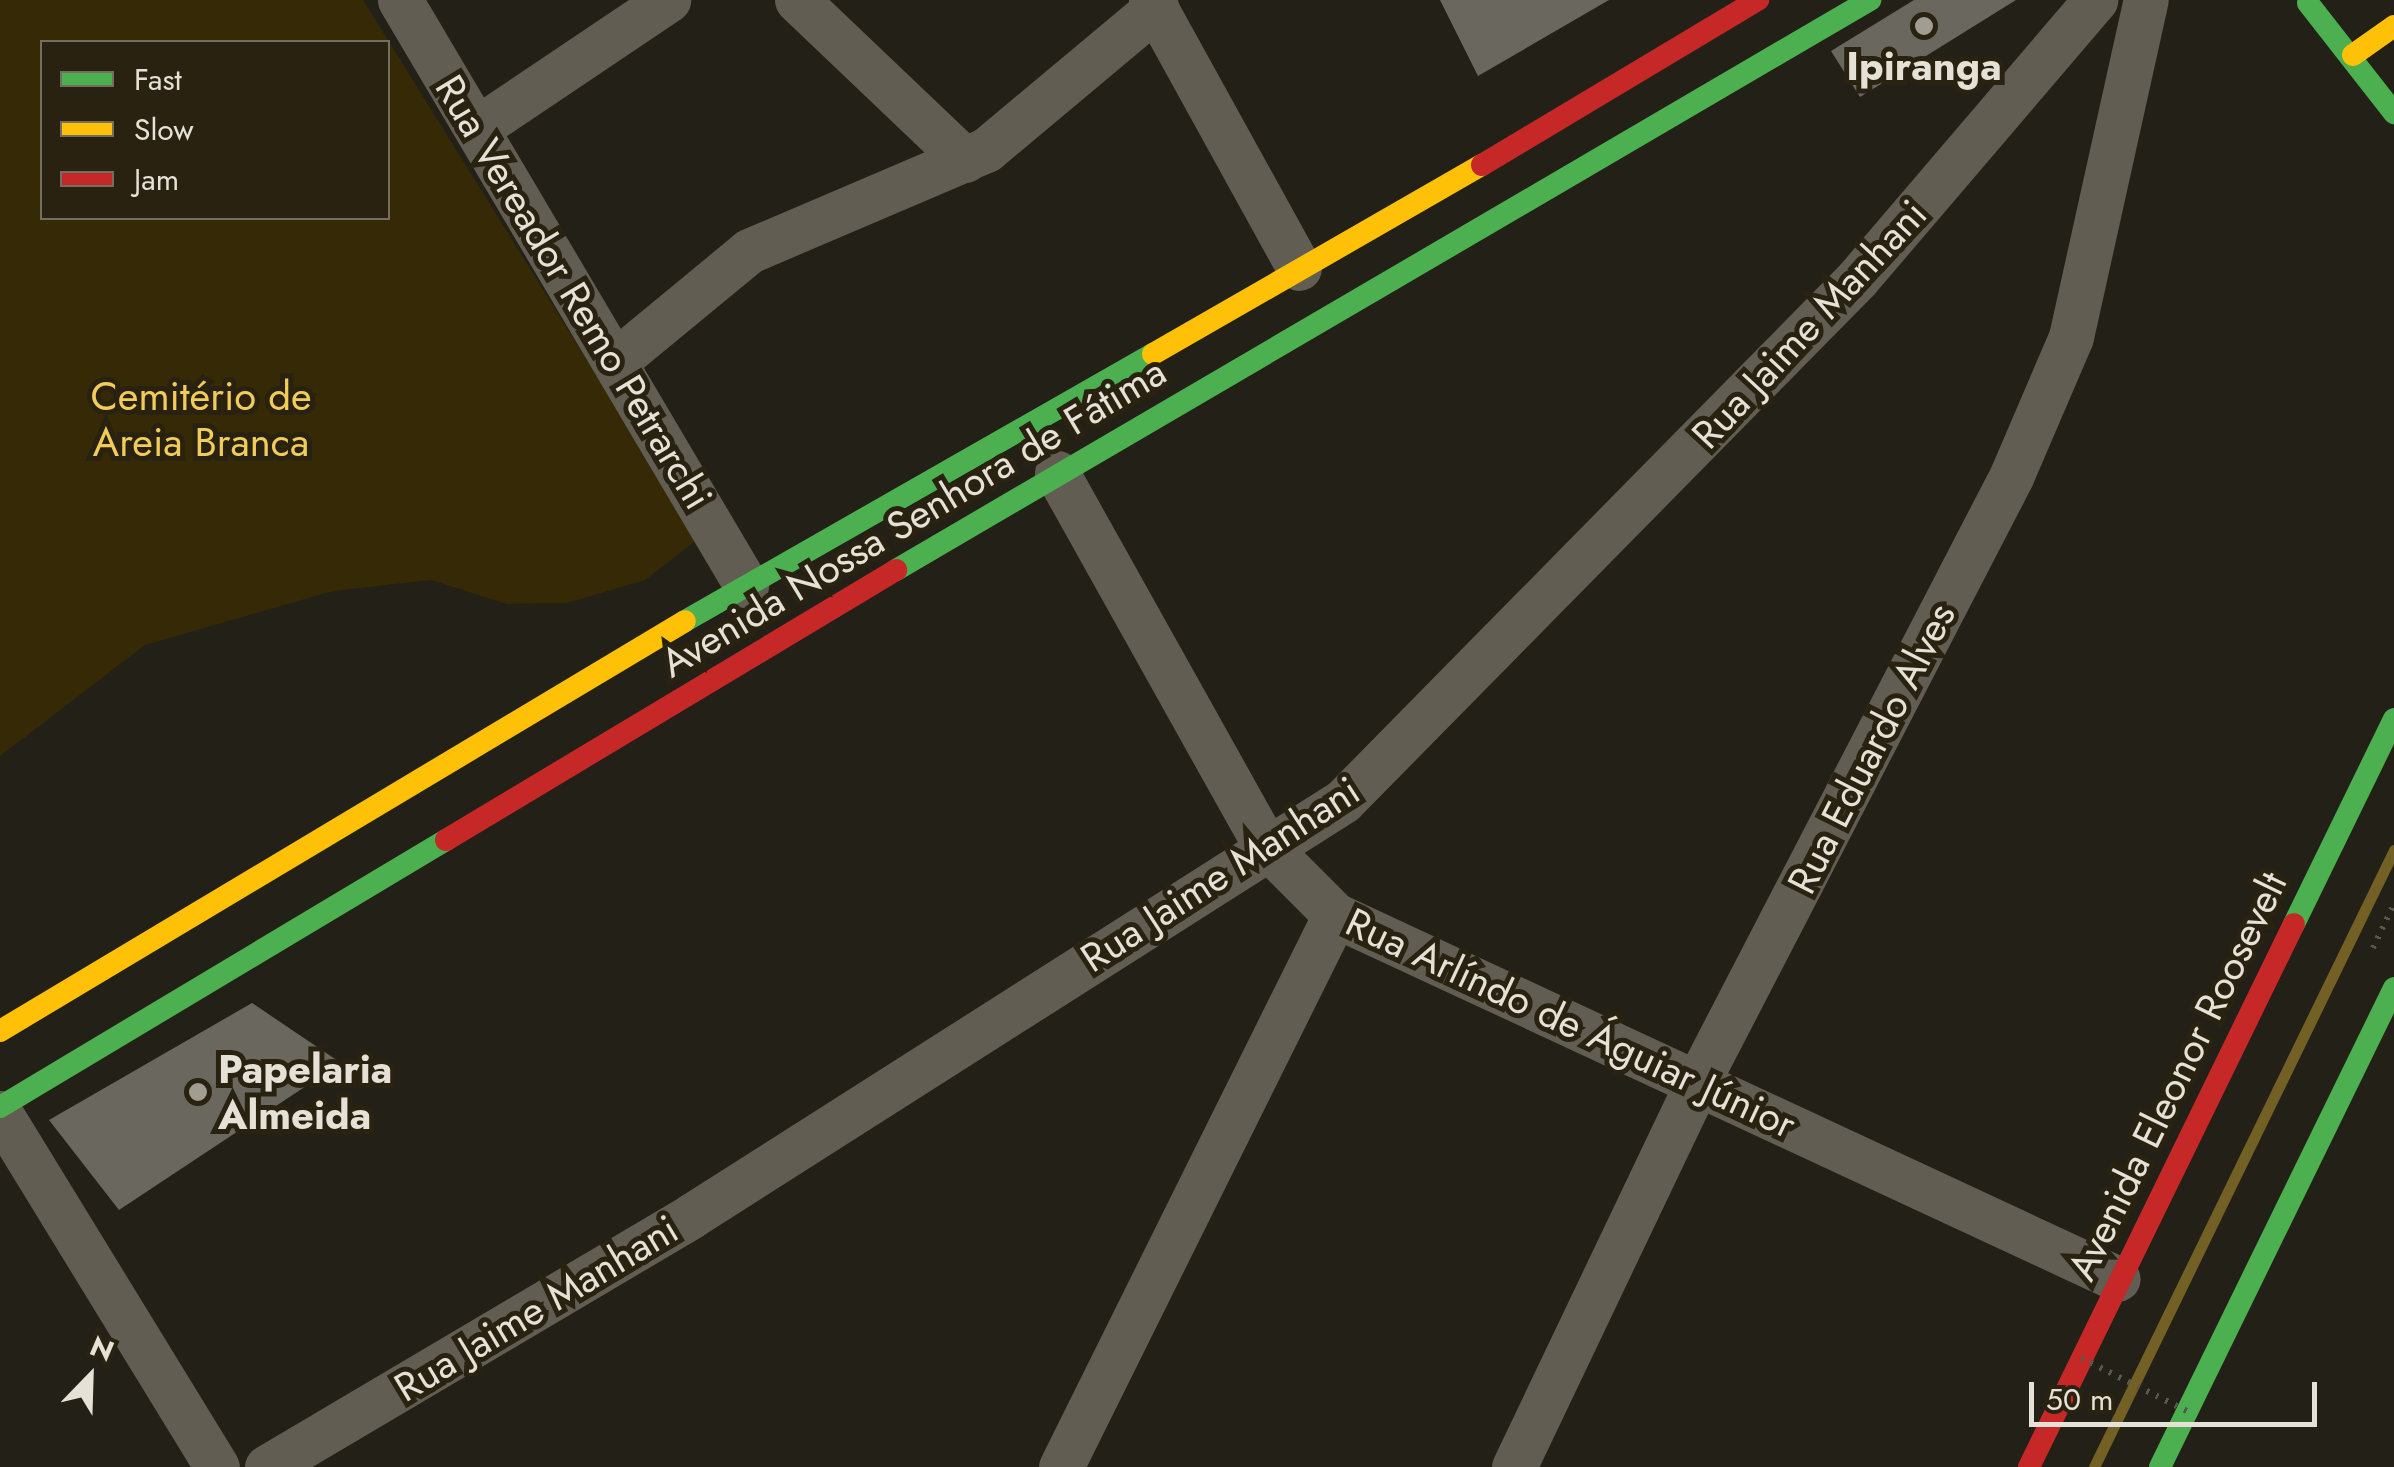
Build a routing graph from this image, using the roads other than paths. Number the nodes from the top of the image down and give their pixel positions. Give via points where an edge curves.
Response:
1 (400, 0) edge
2 (668, 0) edge
3 (797, 0) edge
4 (1758, 0) edge
5 (1870, 0) edge
6 (2095, 0) edge
7 (2146, 0) edge
8 (2304, 1) edge
9 (1153, 4) edge
10 (2394, 26) edge
11 (2353, 55) junction
12 (2394, 113) edge
13 (479, 128) junction
14 (965, 160) junction
15 (1299, 268) junction
16 (617, 360) junction
17 (1057, 474) junction
18 (746, 586) junction
19 (2394, 719) edge
20 (1265, 845) junction
21 (1335, 915) junction
22 (2394, 988) edge
23 (0, 1031) edge
24 (1698, 1081) junction
25 (0, 1110) edge
26 (2118, 1279) junction
27 (217, 1467) edge
28 (267, 1467) edge
29 (1061, 1467) edge
30 (1514, 1467) edge
31 (2028, 1467) edge
32 (2160, 1467) edge

1 - 13 street, Rua Vereador Remo Petrarchi
2 - 13 street
3 - 14 street
4 - 15 main road, Avenida Nossa Senhora de Fátima
5 - 17 main road, Avenida Nossa Senhora de Fátima
6 - 20 street, Rua Jaime Manhani via 1857,279 1380,768 1343,801
7 - 24 street, Rua Eduardo Alves via 2071,337 2011,477
8 - 11 main road
9 - 14 street via 986,150
9 - 15 street
10 - 11 main road
11 - 12 main road
13 - 16 street, Rua Vereador Remo Petrarchi
14 - 16 street via 749,251
15 - 18 main road, Avenida Nossa Senhora de Fátima
16 - 18 street, Rua Vereador Remo Petrarchi
17 - 20 street, Rua Arlíndo de Águiar Júnior
17 - 25 main road, Avenida Nossa Senhora de Fátima
18 - 23 main road, Avenida Nossa Senhora de Fátima
19 - 26 main road, Avenida Eleonor Roosevelt
20 - 21 street, Rua Arlíndo de Águiar Júnior
20 - 28 street, Rua Jaime Manhani via 691,1216
21 - 24 street, Rua Arlíndo de Águiar Júnior
21 - 29 street
22 - 32 main road
24 - 26 street, Rua Arlíndo de Águiar Júnior
24 - 30 street, Rua Eduardo Alves
25 - 27 street
26 - 31 main road, Avenida Eleonor Roosevelt

